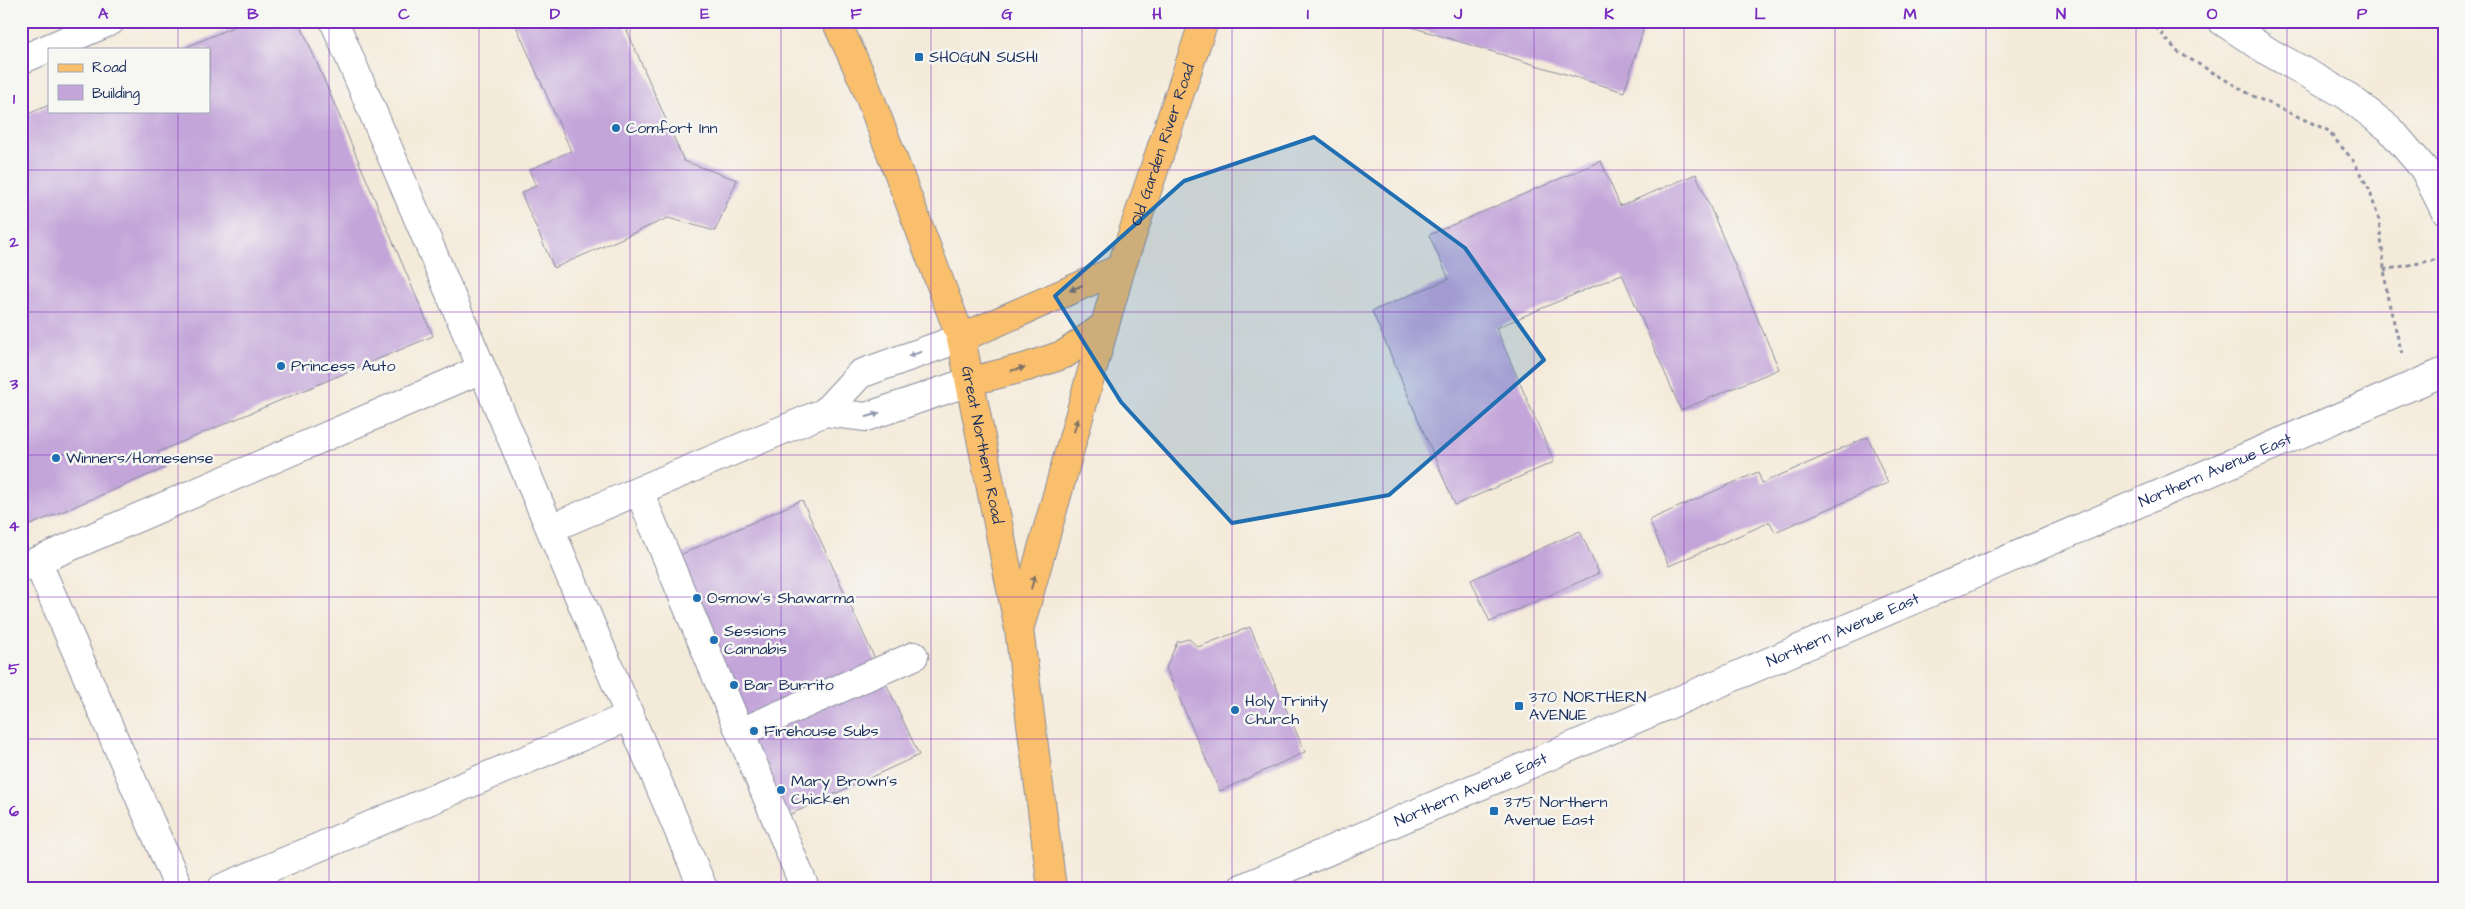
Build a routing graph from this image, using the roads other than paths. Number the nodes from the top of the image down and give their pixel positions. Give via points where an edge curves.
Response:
1 (111, 21) edge
2 (334, 21) edge
3 (836, 21) edge
4 (1204, 21) edge
5 (2222, 21) edge
6 (48, 48) edge
7 (49, 48) edge
8 (21, 60) edge
9 (2444, 209) edge
10 (1120, 268) junction
11 (1104, 326) junction
12 (961, 338) junction
13 (482, 369) junction
14 (2444, 372) edge
15 (970, 381) junction
16 (825, 412) junction
17 (639, 491) junction
18 (551, 528) junction
19 (29, 564) edge
20 (1020, 629) junction
21 (914, 656) dead end
22 (630, 716) junction
23 (740, 732) junction
24 (273, 878) edge
25 (179, 888) edge
26 (222, 888) edge
27 (703, 888) edge
28 (805, 888) edge
29 (1052, 888) edge
30 (1242, 888) edge

1 - 7 street
2 - 13 street
3 - 12 main road, Great Northern Road via 864,82
4 - 10 main road, Old Garden River Road
5 - 9 street via 2269,52 2346,95 2390,129 2424,169
6 - 8 street
10 - 11 main road, Old Garden River Road
10 -> 12 main road
15 -> 11 main road via 1065,354
20 -> 11 main road, Old Garden River Road
12 - 15 main road, Great Northern Road
12 -> 16 street via 860,374
13 - 18 street
13 - 19 street
14 - 30 street, Northern Avenue East
16 -> 15 street via 866,417
15 - 20 main road, Great Northern Road
16 - 17 street
17 - 18 street
17 - 23 street
18 - 22 street
19 - 25 street
20 - 29 main road, Great Northern Road
21 - 23 street
22 - 24 street
22 - 27 street
23 - 28 street
24 - 26 street

